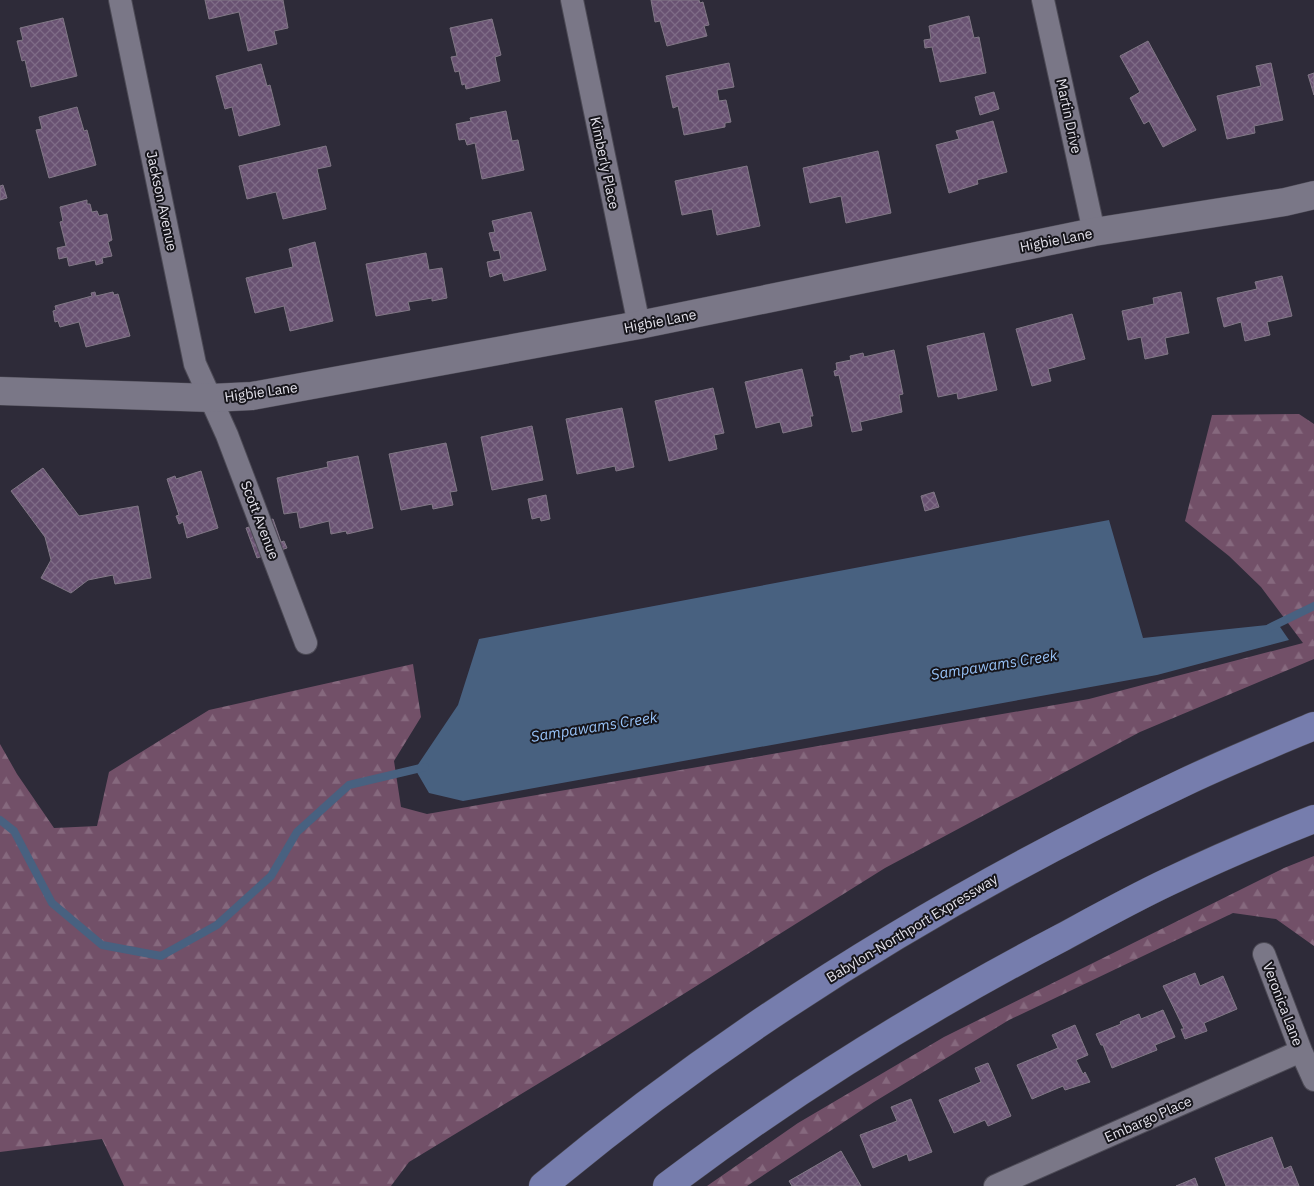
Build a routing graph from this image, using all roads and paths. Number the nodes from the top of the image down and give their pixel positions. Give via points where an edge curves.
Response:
1 (120, 0) edge
2 (572, 0) edge
3 (1043, 0) edge
4 (1314, 195) edge
5 (1094, 232) junction
6 (639, 325) junction
7 (0, 391) edge
8 (211, 398) junction
9 (306, 643) dead end
10 (1314, 726) edge
11 (1314, 819) edge
12 (1264, 954) dead end
13 (1301, 1051) junction
14 (1314, 1080) edge
15 (543, 1186) edge
16 (667, 1186) edge
17 (995, 1186) edge

1 - 8 street, Jackson Avenue via 195,364
2 - 6 street, Kimberly Place
3 - 5 street, Martin Drive
4 - 5 street, Higbie Lane
5 - 6 street, Higbie Lane
6 - 8 street, Higbie Lane via 252,396
7 - 8 street, Higbie Lane
8 - 9 street, Scott Avenue
10 - 15 main road, Babylon-Northport Expressway via 1187,781 1056,845 926,917 739,1038
11 - 16 main road via 1166,883 972,985 795,1095
12 - 13 street, Veronica Lane
13 - 14 street, Veronica Lane
13 - 17 street, Embargo Place

